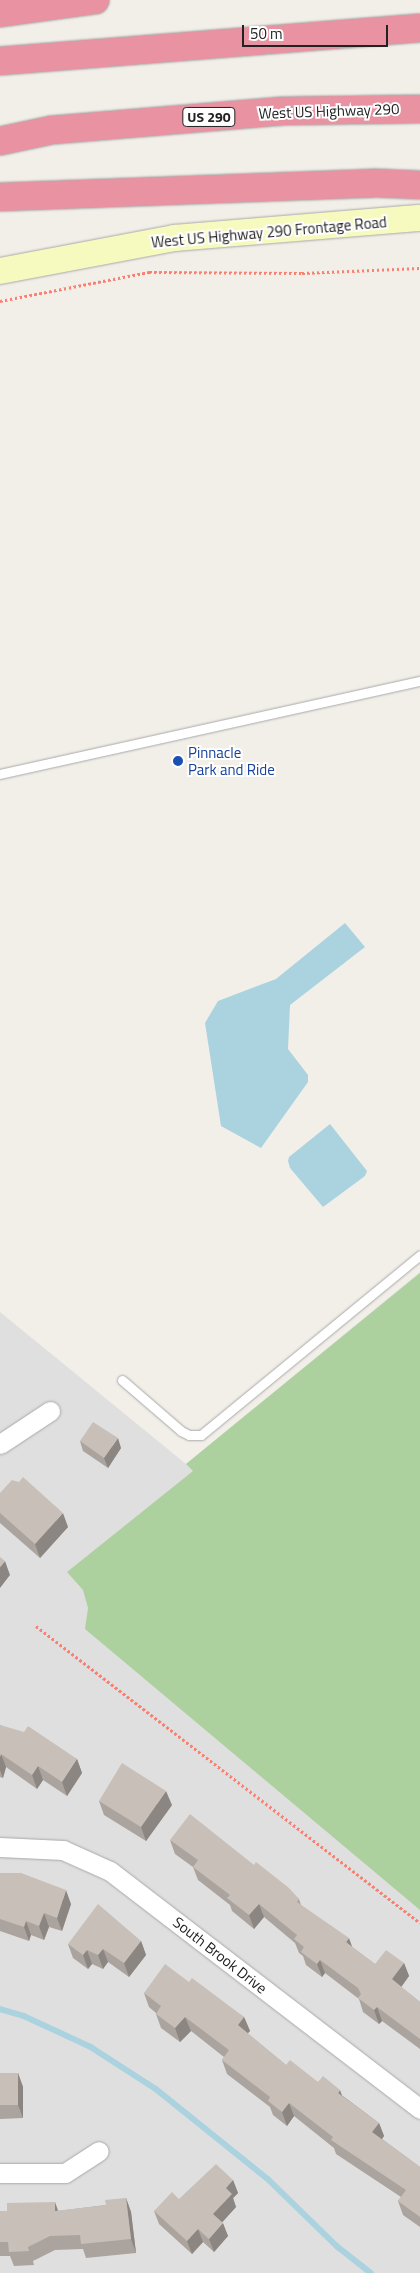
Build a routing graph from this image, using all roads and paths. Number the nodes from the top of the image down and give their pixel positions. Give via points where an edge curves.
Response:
1 (95, 0) edge
2 (0, 13) edge
3 (420, 28) edge
4 (0, 61) edge
5 (420, 109) edge
6 (0, 140) edge
7 (420, 185) edge
8 (0, 197) edge
9 (420, 218) edge
10 (420, 268) edge
11 (0, 271) edge
12 (0, 301) edge
13 (420, 681) edge
14 (0, 774) edge
15 (420, 1255) edge
16 (122, 1380) dead end
17 (50, 1411) dead end
18 (0, 1444) edge
19 (36, 1626) dead end
20 (0, 1847) edge
21 (420, 1923) edge
22 (420, 2109) edge
23 (100, 2150) dead end
24 (0, 2173) edge

1 - 2 highway
3 - 4 highway
5 - 6 highway, West US Highway 290 / US 290 via 284,111 52,130
7 - 8 highway via 374,183
9 - 11 main road, West US Highway 290 Frontage Road via 175,238
10 - 12 path via 302,273 150,272
13 - 14 lane
15 - 16 lane via 201,1435 181,1431
17 - 18 street
19 - 21 path
20 - 22 street, South Brook Drive via 63,1850 110,1871
23 - 24 street via 65,2173

